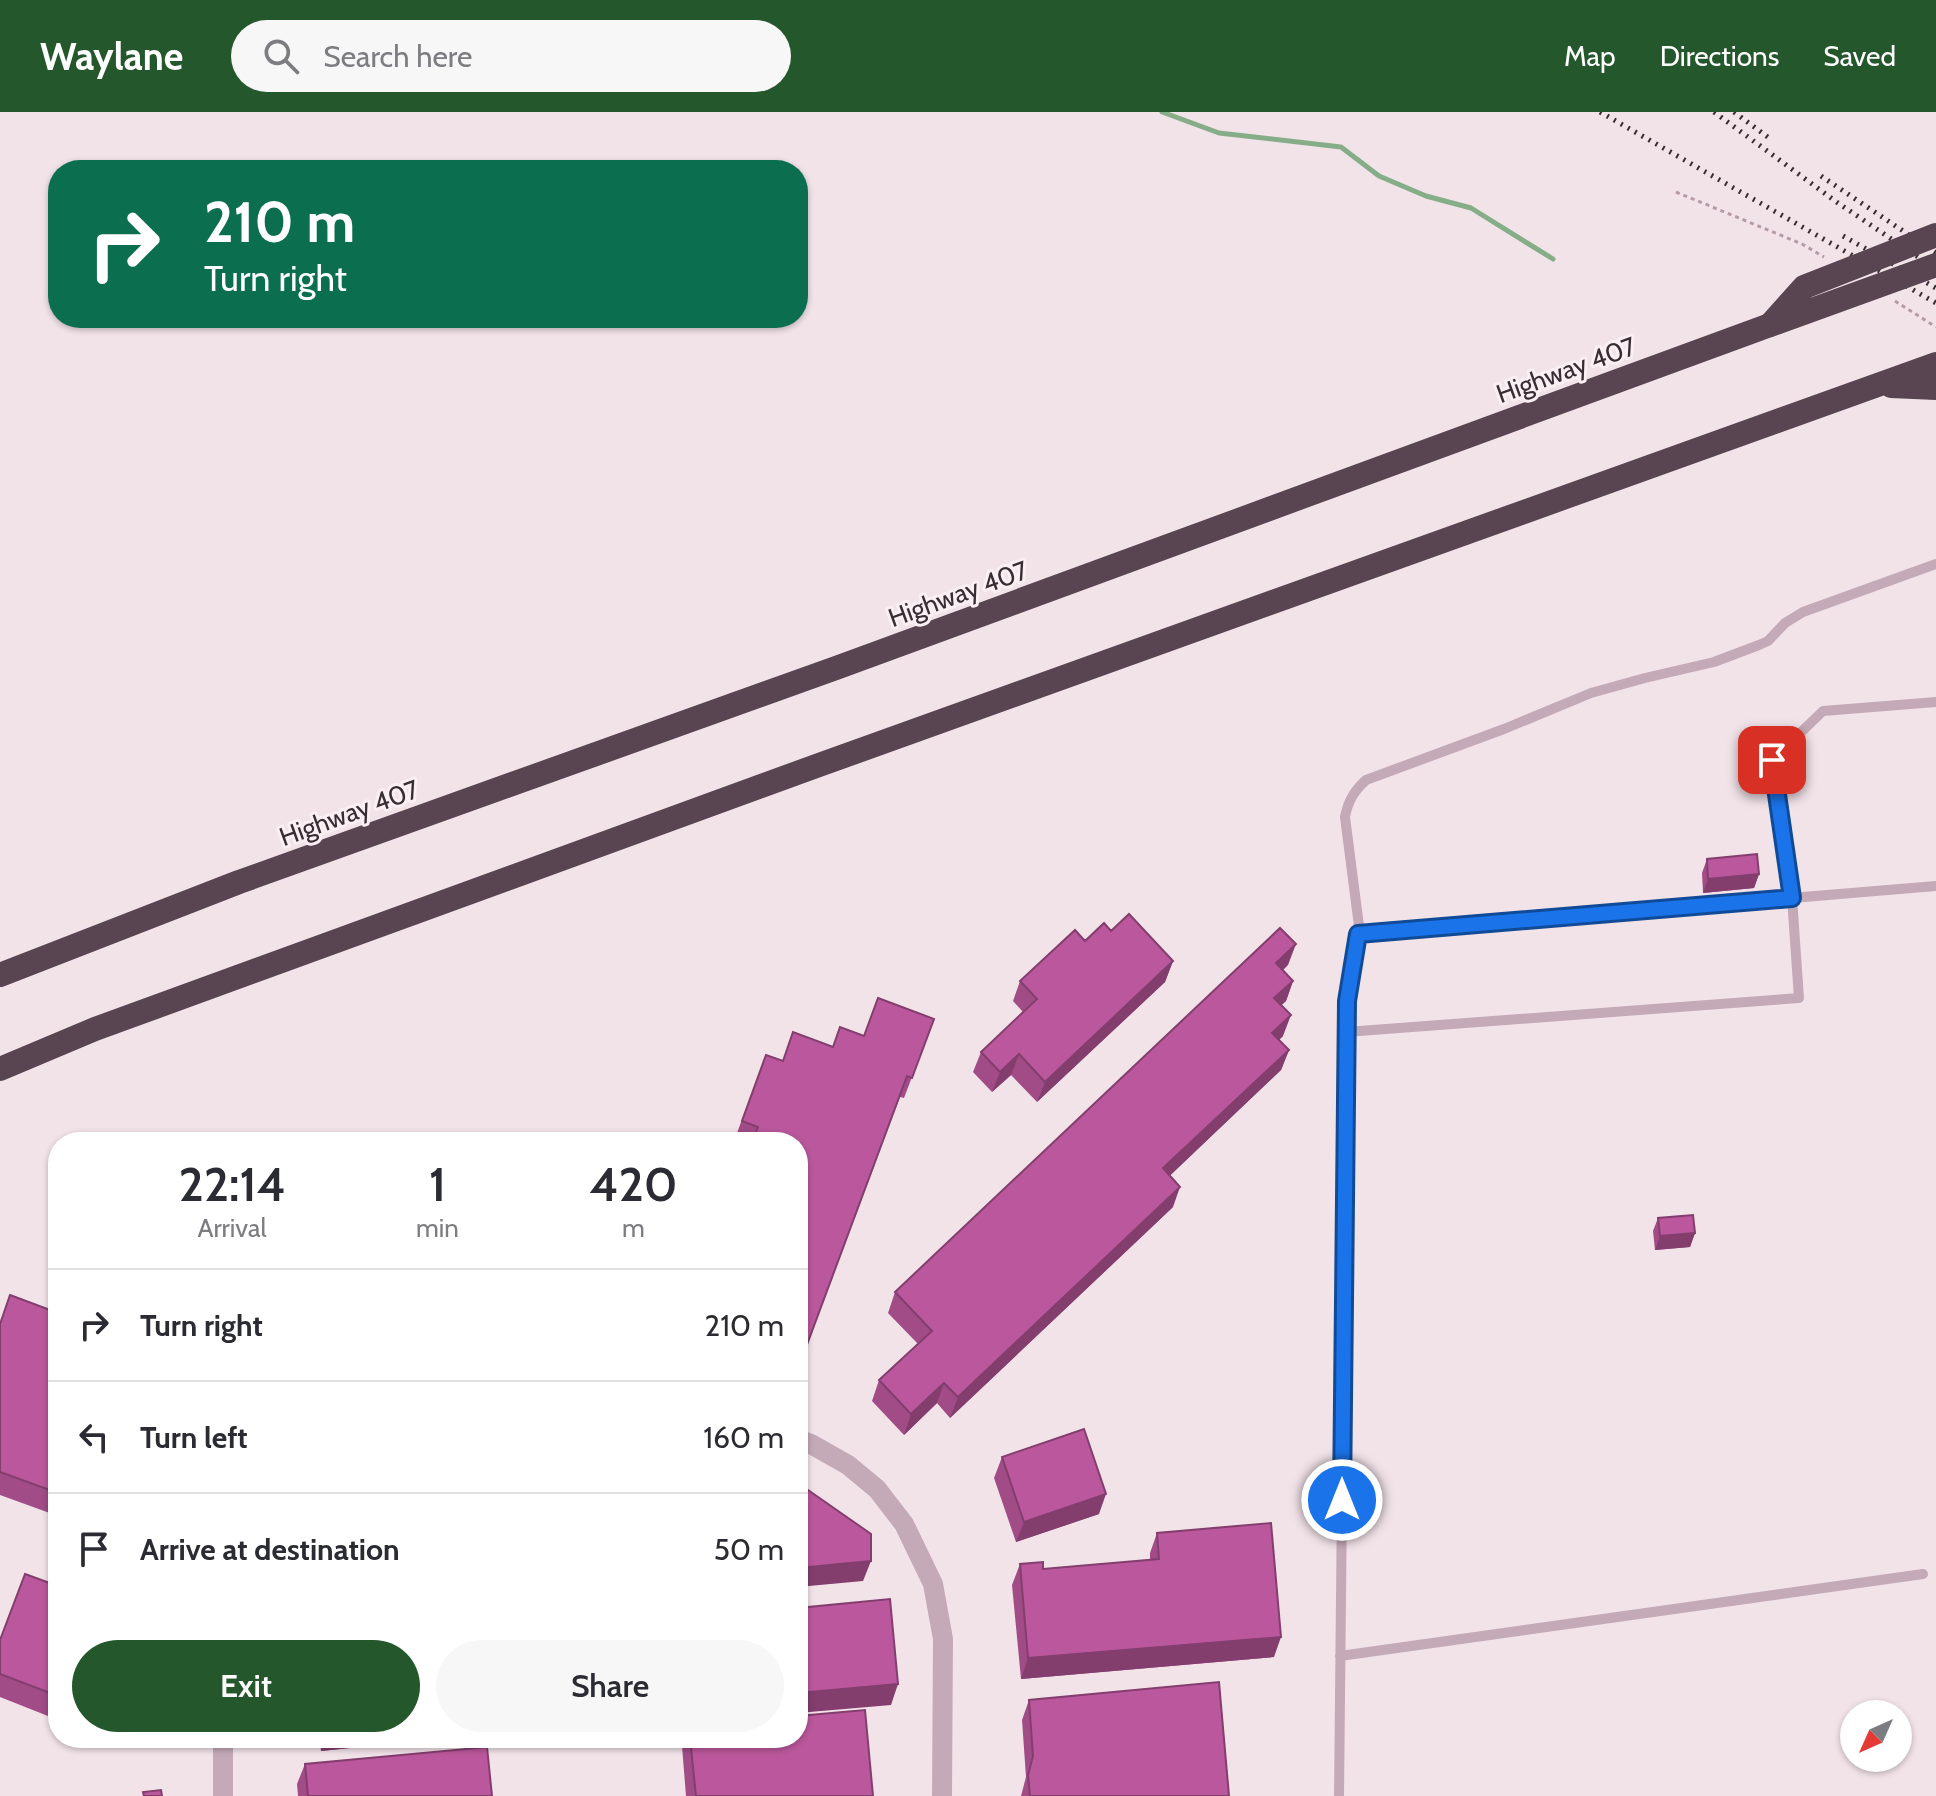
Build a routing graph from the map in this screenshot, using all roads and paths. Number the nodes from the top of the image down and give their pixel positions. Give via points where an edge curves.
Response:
1 (1676, 192) dead end
2 (1936, 235) edge
3 (1829, 261) dead end
4 (1936, 265) edge
5 (1896, 302) dead end
6 (1770, 325) junction
7 (1936, 327) edge
8 (1936, 364) edge
9 (1877, 385) junction
10 (1936, 388) edge
11 (1936, 564) edge
12 (1936, 702) edge
13 (1936, 886) edge
14 (1792, 898) junction
15 (1358, 934) junction
16 (0, 975) edge
17 (1346, 1032) junction
18 (0, 1069) edge
19 (808, 1443) edge
20 (1923, 1574) dead end
21 (1340, 1656) junction
22 (223, 1748) edge
23 (223, 1796) edge
24 (942, 1796) edge
25 (1339, 1796) edge

1 - 3 path via 1802,244
2 - 6 highway, bridge via 1804,287
4 - 6 highway, Highway 407, bridge
5 - 7 path
6 - 16 highway, Highway 407 via 239,882
8 - 9 highway
9 - 10 highway
9 - 18 highway via 657,824 95,1029
11 - 15 lane via 1803,612 1768,641 1737,654 1591,693 1366,780 1348,802 1345,817
12 - 14 lane via 1823,711 1772,760
13 - 14 lane
14 - 15 lane
14 - 17 lane via 1799,998
15 - 17 lane
17 - 21 lane
19 - 24 street via 877,1489 904,1524 933,1584 943,1639
20 - 21 lane
21 - 25 lane
22 - 23 street

